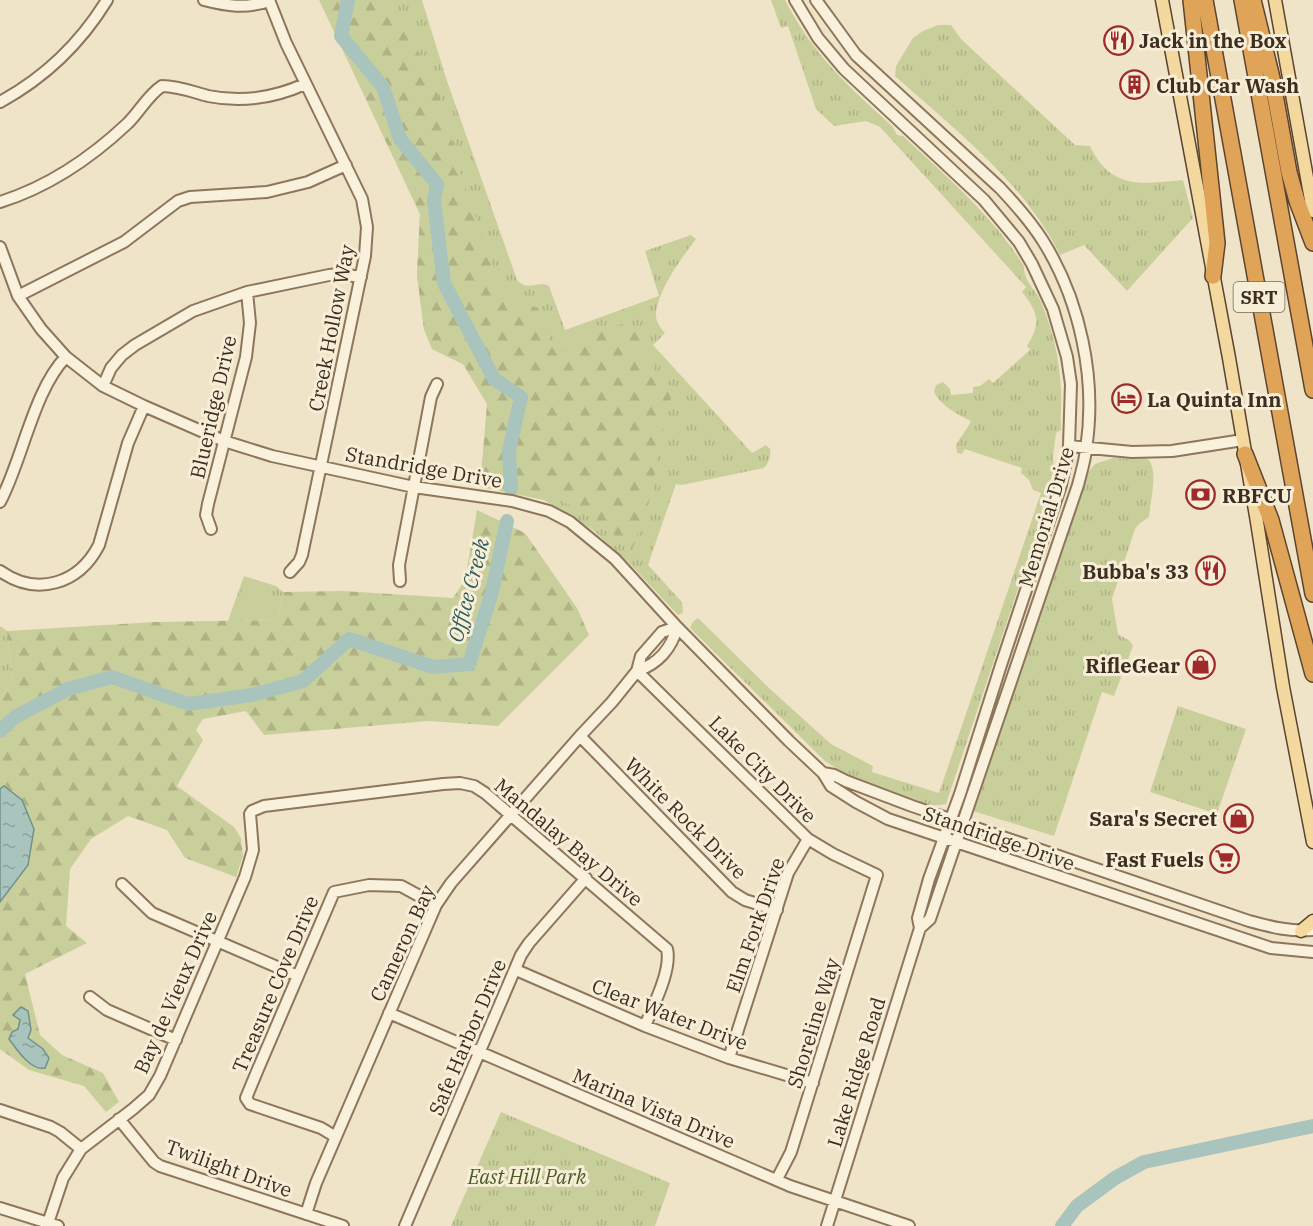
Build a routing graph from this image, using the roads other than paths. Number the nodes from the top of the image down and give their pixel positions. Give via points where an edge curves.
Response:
1 (107, 0) edge
2 (204, 0) edge
3 (269, 0) edge
4 (795, 0) edge
5 (816, 0) edge
6 (1162, 0) edge
7 (1191, 0) edge
8 (1205, 0) edge
9 (1242, 0) edge
10 (1253, 0) edge
11 (1275, 0) edge
12 (875, 72) junction
13 (305, 84) junction
14 (861, 86) junction
15 (0, 102) edge
16 (346, 165) junction
17 (0, 202) edge
18 (1313, 211) edge
19 (1313, 243) edge
20 (0, 247) edge
21 (1213, 276) junction
22 (361, 277) junction
23 (247, 292) junction
24 (18, 296) junction
25 (66, 357) junction
26 (437, 384) dead end
27 (103, 386) junction
28 (1313, 390) edge
29 (144, 406) junction
30 (224, 441) junction
31 (1069, 446) junction
32 (1244, 447) junction
33 (1087, 448) junction
34 (322, 467) junction
35 (414, 487) junction
36 (0, 502) edge
37 (211, 529) dead end
38 (0, 571) edge
39 (290, 572) dead end
40 (400, 581) dead end
41 (1313, 594) edge
42 (677, 627) junction
43 (637, 670) junction
44 (1313, 674) edge
45 (580, 736) junction
46 (823, 773) junction
47 (252, 811) joint
48 (512, 814) junction
49 (952, 818) junction
50 (964, 822) junction
51 (944, 838) junction
52 (808, 839) junction
53 (1313, 842) edge
54 (957, 843) junction
55 (877, 875) joint
56 (586, 878) junction
57 (122, 884) dead end
58 (1188, 900) junction
59 (436, 904) junction
60 (777, 909) junction
61 (1182, 918) junction
62 (1313, 921) edge
63 (920, 928) junction
64 (1307, 930) edge
65 (218, 941) junction
66 (1313, 952) edge
67 (516, 970) junction
68 (298, 976) junction
69 (90, 997) dead end
70 (389, 1013) junction
71 (645, 1026) junction
72 (176, 1040) junction
73 (479, 1053) junction
74 (729, 1058) junction
75 (813, 1083) junction
76 (0, 1110) edge
77 (119, 1119) junction
78 (336, 1137) junction
79 (81, 1149) junction
80 (777, 1179) junction
81 (835, 1202) junction
82 (0, 1208) edge
83 (306, 1214) junction
84 (53, 1224) edge
85 (343, 1226) edge
86 (405, 1226) edge
87 (827, 1226) edge
88 (909, 1226) edge

1 - 15 street via 63,57 37,80
2 - 3 street via 235,7
3 - 13 street, Creek Hollow Way
4 - 14 street, Memorial Drive via 818,38
5 - 12 street, Memorial Drive via 856,55
6 - 21 main road
7 - 21 highway via 1217,243
8 - 41 highway, SRT
9 - 28 highway, SRT
10 - 19 highway via 1289,172
11 - 18 main road
12 - 14 street
12 - 33 street, Memorial Drive via 1000,188 1043,242 1071,299 1080,332 1087,373
13 - 16 street, Creek Hollow Way
13 - 17 street via 273,97 241,100 162,86 130,121 88,156 43,184
14 - 31 street, Memorial Drive via 984,200 1032,264 1053,309 1067,357 1071,384
16 - 22 street, Creek Hollow Way via 366,214 367,240
16 - 24 street via 308,182 267,192 178,201 124,242
20 - 24 street, Standridge Drive
21 - 32 main road
22 - 23 street via 329,275
22 - 34 street, Creek Hollow Way
23 - 27 street via 193,311 135,345 111,368
23 - 30 street, Blueridge Drive via 249,340
24 - 25 street, Standridge Drive
25 - 27 street, Standridge Drive
25 - 36 street via 41,398
26 - 35 street via 431,397
27 - 29 street, Standridge Drive
29 - 30 street, Standridge Drive
29 - 38 street via 128,443 92,559 78,573 61,581 34,585
30 - 34 street, Standridge Drive
30 - 37 street, Blueridge Drive via 206,515
31 - 33 street
31 - 49 street, Memorial Drive via 1061,485
32 - 33 street via 1132,452
32 - 44 highway via 1271,520
32 - 53 main road
33 - 50 street, Memorial Drive via 1052,566
34 - 35 street, Standridge Drive
34 - 39 street, Creek Hollow Way via 302,555
35 - 40 street via 399,565
35 - 42 street, Standridge Drive via 512,501 561,517 615,559
42 - 43 street, Cameron Bay via 673,643 651,666
42 - 46 street, Standridge Drive
43 - 45 street, Cameron Bay
43 - 52 street, Lake City Drive
45 - 48 street, Cameron Bay
45 - 60 street, White Rock Drive via 732,892
46 - 49 street, Standridge Drive
46 - 51 street, Standridge Drive via 831,786 856,802 888,819
47 - 48 street, Mandalay Bay Drive via 264,806 460,783 474,786
47 - 65 street, Bay de Vieux Drive via 250,862
48 - 56 street, Mandalay Bay Drive
48 - 59 street, Cameron Bay
49 - 50 street, Standridge Drive
49 - 51 street, Memorial Drive
50 - 54 street, Memorial Drive
50 - 58 street, Standridge Drive
51 - 54 street, Standridge Drive
51 - 63 street, Lake Ridge Road via 918,918
52 - 55 street, Lake City Drive
52 - 60 street, Elm Fork Drive via 788,873
54 - 61 street, Standridge Drive
54 - 63 street, Lake Ridge Road via 930,919
55 - 75 street, Shoreline Way
56 - 67 street, Safe Harbor Drive via 529,943
56 - 71 street, Mandalay Bay Drive via 667,949 669,958
57 - 65 street via 152,913
58 - 61 street
58 - 64 street, Standridge Drive via 1276,928
59 - 68 street, Treasure Cove Drive via 401,886 369,885 334,892
59 - 70 street, Cameron Bay
60 - 74 street, Elm Fork Drive
61 - 66 street, Standridge Drive via 1271,948
62 - 64 main road
63 - 81 street, Lake Ridge Road
65 - 68 street
65 - 72 street, Bay de Vieux Drive
67 - 71 street, Clear Water Drive
67 - 73 street, Safe Harbor Drive
68 - 78 street, Treasure Cove Drive via 246,1098 250,1104 321,1128
69 - 72 street via 107,1010
70 - 73 street, Marina Vista Drive
70 - 78 street, Cameron Bay
71 - 74 street, Clear Water Drive
72 - 77 street, Bay de Vieux Drive via 149,1095
73 - 80 street, Marina Vista Drive
73 - 86 street, Safe Harbor Drive
74 - 75 street, Clear Water Drive
75 - 80 street, Shoreline Way via 791,1152
76 - 79 street via 51,1127
77 - 79 street, Bay de Vieux Drive
77 - 83 street, Twilight Drive via 160,1166
78 - 83 street, Cameron Bay
79 - 84 street, Bay de Vieux Drive via 63,1178
80 - 81 street, Marina Vista Drive
81 - 87 street, Lake Ridge Road
81 - 88 street, Marina Vista Drive
82 - 84 street
83 - 85 street, Twilight Drive

